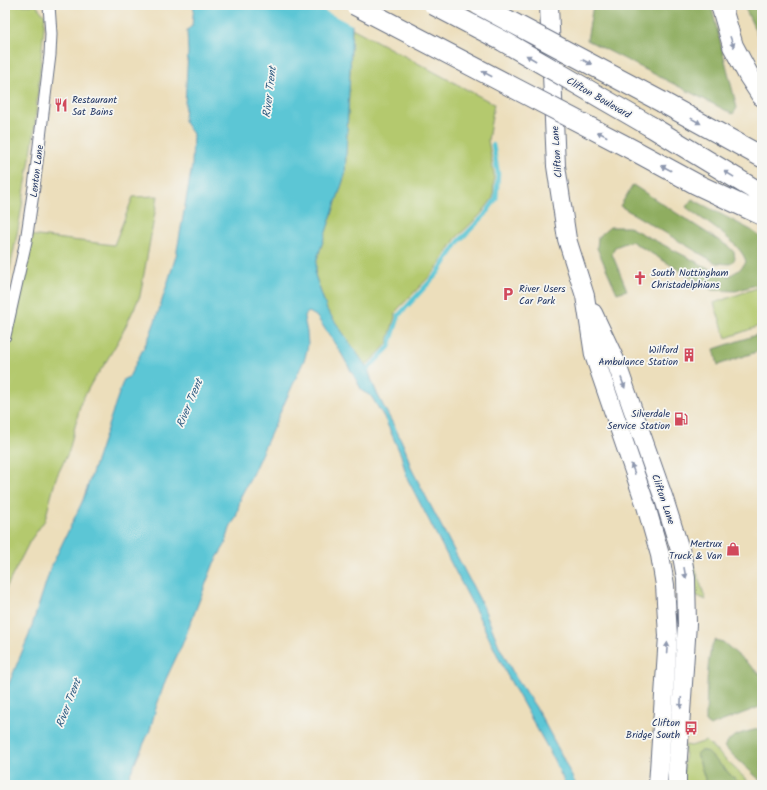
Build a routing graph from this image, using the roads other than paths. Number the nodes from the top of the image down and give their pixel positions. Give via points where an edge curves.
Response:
1 (50, 5) edge
2 (355, 5) edge
3 (434, 5) edge
4 (479, 5) edge
5 (549, 5) edge
6 (721, 5) edge
7 (762, 96) edge
8 (759, 157) edge
9 (696, 184) junction
10 (762, 194) edge
11 (762, 216) edge
12 (762, 227) edge
13 (585, 296) junction
14 (5, 336) edge
15 (658, 785) edge
16 (677, 785) edge

1 - 14 street, Lenton Lane via 50,56 34,187 26,241
9 -> 2 highway, bridge
10 -> 3 highway, Clifton Boulevard, bridge via 650,126
4 -> 8 highway, bridge via 662,102
5 - 13 main road, Clifton Lane via 556,166 567,239
6 -> 7 highway via 733,46
9 - 11 highway
9 - 12 highway
15 -> 13 main road, Clifton Lane via 668,636 665,585 660,555 646,506 594,355
13 -> 16 main road, Clifton Lane via 616,362 664,499 683,564 687,624

